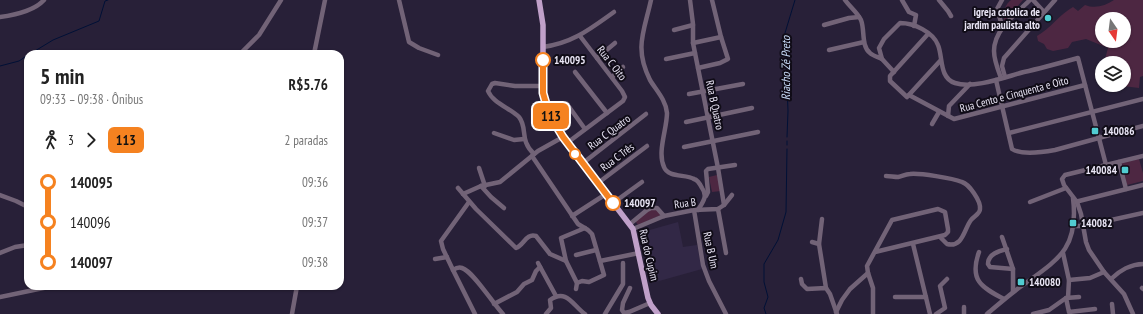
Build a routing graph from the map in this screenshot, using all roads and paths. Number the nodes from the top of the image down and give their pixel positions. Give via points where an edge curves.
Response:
1 (44, 0) edge
2 (281, 0) edge
3 (325, 0) edge
4 (399, 0) edge
5 (539, 0) edge
6 (651, 0) edge
7 (690, 0) edge
8 (712, 0) edge
9 (845, 0) edge
10 (902, 0) edge
11 (939, 0) edge
12 (1002, 0) edge
13 (1030, 0) edge
14 (1034, 0) edge
15 (1055, 0) edge
16 (614, 12) dead end
17 (1044, 12) junction
18 (951, 16) dead end
19 (0, 17) edge
20 (860, 17) junction
21 (693, 25) junction
22 (824, 25) dead end
23 (914, 26) junction
24 (1004, 26) junction
25 (674, 30) dead end
26 (928, 34) junction
27 (580, 36) junction
28 (721, 37) junction
29 (864, 42) junction
30 (615, 43) dead end
31 (693, 43) junction
32 (543, 47) junction
33 (244, 50) edge
34 (315, 50) edge
35 (830, 50) dead end
36 (695, 53) junction
37 (438, 56) dead end
38 (596, 58) junction
39 (666, 59) dead end
40 (882, 59) junction
41 (940, 61) junction
42 (624, 67) dead end
43 (698, 68) junction
44 (575, 72) dead end
45 (892, 74) junction
46 (612, 77) junction
47 (1000, 79) junction
48 (743, 84) dead end
49 (970, 84) junction
50 (1085, 85) junction
51 (543, 86) junction
52 (703, 91) junction
53 (689, 94) dead end
54 (908, 96) junction
55 (1143, 99) edge
56 (567, 104) dead end
57 (1002, 106) junction
58 (752, 108) dead end
59 (939, 112) junction
60 (607, 113) junction
61 (1092, 113) junction
62 (646, 114) dead end
63 (948, 116) junction
64 (708, 117) junction
65 (686, 122) dead end
66 (932, 124) dead end
67 (1143, 126) edge
68 (585, 129) junction
69 (758, 132) dead end
70 (494, 133) dead end
71 (1009, 133) junction
72 (563, 137) junction
73 (524, 138) junction
74 (1098, 139) junction
75 (713, 141) junction
76 (567, 143) junction
77 (647, 146) dead end
78 (684, 147) dead end
79 (533, 155) junction
80 (1143, 156) edge
81 (1119, 162) junction
82 (582, 163) junction
83 (735, 165) dead end
84 (1106, 165) junction
85 (479, 168) dead end
86 (718, 168) junction
87 (886, 176) dead end
88 (642, 182) dead end
89 (598, 183) junction
90 (1143, 185) edge
91 (483, 186) junction
92 (458, 188) dead end
93 (1066, 188) junction
94 (1126, 189) junction
95 (463, 194) junction
96 (606, 194) junction
97 (0, 195) edge
98 (732, 195) dead end
99 (705, 198) junction
100 (1074, 201) junction
101 (469, 202) junction
102 (1030, 202) dead end
103 (613, 203) junction
104 (24, 205) edge
105 (724, 205) junction
106 (504, 208) dead end
107 (718, 209) junction
108 (696, 210) junction
109 (1143, 213) edge
110 (572, 216) junction
111 (664, 216) junction
112 (822, 220) dead end
113 (632, 226) junction
114 (1074, 226) junction
115 (1084, 226) junction
116 (585, 228) junction
117 (940, 237) junction
118 (1002, 237) dead end
119 (812, 242) dead end
120 (819, 244) junction
121 (913, 244) junction
122 (24, 246) edge
123 (1007, 249) junction
124 (596, 250) junction
125 (876, 252) junction
126 (979, 252) dead end
127 (0, 253) edge
128 (639, 253) junction
129 (726, 253) dead end
130 (1063, 253) junction
131 (576, 255) dead end
132 (447, 257) junction
133 (435, 259) dead end
134 (566, 261) junction
135 (600, 262) junction
136 (623, 264) dead end
137 (1143, 264) edge
138 (455, 269) junction
139 (1013, 269) junction
140 (1104, 272) junction
141 (868, 273) junction
142 (801, 279) dead end
143 (947, 279) dead end
144 (1111, 279) junction
145 (1068, 280) junction
146 (577, 283) junction
147 (630, 288) dead end
148 (826, 288) junction
149 (576, 289) dead end
150 (34, 290) edge
151 (296, 290) edge
152 (1013, 292) junction
153 (556, 296) junction
154 (0, 297) edge
155 (895, 297) dead end
156 (926, 297) junction
157 (1079, 297) dead end
158 (1067, 298) junction
159 (1004, 300) junction
160 (494, 304) junction
161 (651, 304) junction
162 (1112, 304) dead end
163 (964, 307) dead end
164 (1095, 309) dead end
165 (837, 313) edge
166 (292, 314) edge
167 (475, 314) edge
168 (503, 314) edge
169 (546, 314) edge
170 (585, 314) edge
171 (605, 314) edge
172 (658, 314) edge
173 (726, 314) edge
174 (873, 314) edge
175 (930, 314) edge
176 (936, 314) edge
177 (964, 314) edge
178 (987, 314) edge
179 (1033, 314) edge
180 (1113, 314) edge
181 (1133, 314) edge

1 - 19 street via 35,8
2 - 33 street via 258,35
3 - 34 street
4 - 37 street via 409,42
5 - 32 main road, Rua do Cupim
6 - 99 street via 642,34 641,56 666,108 662,154 664,168 673,174 695,179 704,191
7 - 21 street, Rua B Quatro
8 - 28 street
9 - 20 street
10 - 23 street via 909,12 916,15
11 - 18 street
12 - 24 street via 996,9
13 - 24 street
14 - 17 street
15 - 17 street
16 - 27 street
17 - 47 street via 1004,58
20 - 22 street
20 - 29 street
21 - 25 street
21 - 31 street, Rua B Quatro
23 - 26 street
23 - 40 street via 898,24 880,46
24 - 47 street via 994,46
26 - 41 street via 938,45
26 - 45 street
27 - 32 street via 562,44
27 - 38 street, Rua C Oito
28 - 31 street
28 - 43 street via 728,59
29 - 35 street
29 - 40 street via 869,53
30 - 38 street
31 - 36 street, Rua B Quatro
32 - 51 main road, Rua do Cupim
36 - 39 street
36 - 43 street, Rua B Quatro
38 - 46 street, Rua C Oito
40 - 45 street
41 - 49 street via 948,79
41 - 54 street
42 - 46 street
43 - 52 street, Rua B Quatro
44 - 60 street
45 - 54 street via 891,83
46 - 60 street, Rua C Oito via 625,95 625,99
47 - 49 street
47 - 50 street via 1078,58
47 - 57 street
48 - 52 street
49 - 63 street via 949,106
50 - 57 street, Rua Cento e Cinquenta e Oito
50 - 61 street
51 - 72 main road, Rua do Cupim via 549,114
51 - 73 street via 492,84 488,91 520,119
52 - 53 street
52 - 64 street, Rua B Quatro
54 - 59 street
55 - 61 street
56 - 68 street
57 - 63 street, Rua Cento e Cinquenta e Oito via 958,119
57 - 71 street
58 - 64 street
59 - 63 street
59 - 66 street
60 - 68 street
61 - 71 street
61 - 74 street
62 - 82 street, Rua C Quatro
64 - 65 street
64 - 75 street, Rua B Quatro
67 - 74 street
68 - 76 street
69 - 75 street
70 - 73 street via 514,140
71 - 74 street via 1012,149 1017,152 1046,152
72 - 76 main road, Rua do Cupim
72 - 79 street
73 - 79 street
74 - 84 street
75 - 78 street
75 - 86 street, Rua B Quatro
76 - 82 main road, Rua do Cupim
77 - 89 street, Rua C Três
79 - 91 street via 500,182
79 - 110 street
80 - 81 street
81 - 84 street
81 - 94 street
82 - 89 main road, Rua do Cupim
83 - 86 street
84 - 93 street via 1065,175 1062,179
85 - 91 street
86 - 99 street via 706,171 708,192
86 - 105 street, Rua B Quatro
87 - 117 street via 925,175 961,181 969,187 979,203 979,213 971,220 956,244 947,244
88 - 103 street
89 - 96 main road, Rua do Cupim
90 - 94 street
91 - 95 street
91 - 106 street
92 - 95 street
93 - 100 street
93 - 102 street
94 - 100 street
95 - 101 street
96 - 103 main road, Rua do Cupim
96 - 110 street
97 - 104 street
98 - 105 street
99 - 108 street
100 - 114 street
100 - 115 street
101 - 132 street via 441,241
101 - 134 street via 516,248 534,235 550,254
103 - 113 main road, Rua do Cupim
105 - 107 street
107 - 108 street, Rua B
107 - 129 street
108 - 111 street, Rua B
108 - 173 street, Rua B Um via 703,265
109 - 115 street
110 - 116 street
111 - 113 street, Rua B
111 - 113 street via 657,208 651,208
112 - 120 street
113 - 128 main road, Rua do Cupim
114 - 115 street
114 - 130 street
115 - 140 street via 1089,250
116 - 124 street via 592,234
116 - 134 street via 562,237
117 - 121 street
117 - 125 street via 948,232 946,214 941,209 928,211 892,220
118 - 123 street
119 - 120 street
120 - 148 street
121 - 125 street
121 - 156 street
122 - 127 street
123 - 139 street
123 - 139 street via 993,255 988,264 990,267
124 - 131 street
124 - 135 street
125 - 141 street via 867,266
126 - 159 street via 974,267 979,282
128 - 135 street
128 - 161 main road, Rua do Cupim
130 - 145 street
130 - 152 street
132 - 133 street
132 - 138 street
134 - 146 street
135 - 146 street via 603,276 589,282
136 - 171 street via 622,284
137 - 144 street via 1125,269
138 - 160 street via 462,268 473,277
138 - 167 street
139 - 152 street
140 - 144 street
140 - 145 street via 1090,278
141 - 165 street via 850,289
141 - 174 street via 874,288
142 - 148 street via 807,289
143 - 176 street via 940,286 945,308
144 - 181 street via 1128,299
145 - 158 street
146 - 149 street
147 - 161 street via 623,303 624,313
148 - 165 street
150 - 154 street
151 - 166 street
152 - 159 street
153 - 160 street via 539,265 532,280 517,292
153 - 169 street via 550,300 551,308
153 - 170 street via 568,298
155 - 156 street
156 - 175 street
157 - 158 street
158 - 164 street via 1069,312
158 - 179 street via 1049,310
159 - 178 street
160 - 168 street
161 - 172 main road
162 - 180 street
163 - 177 street

